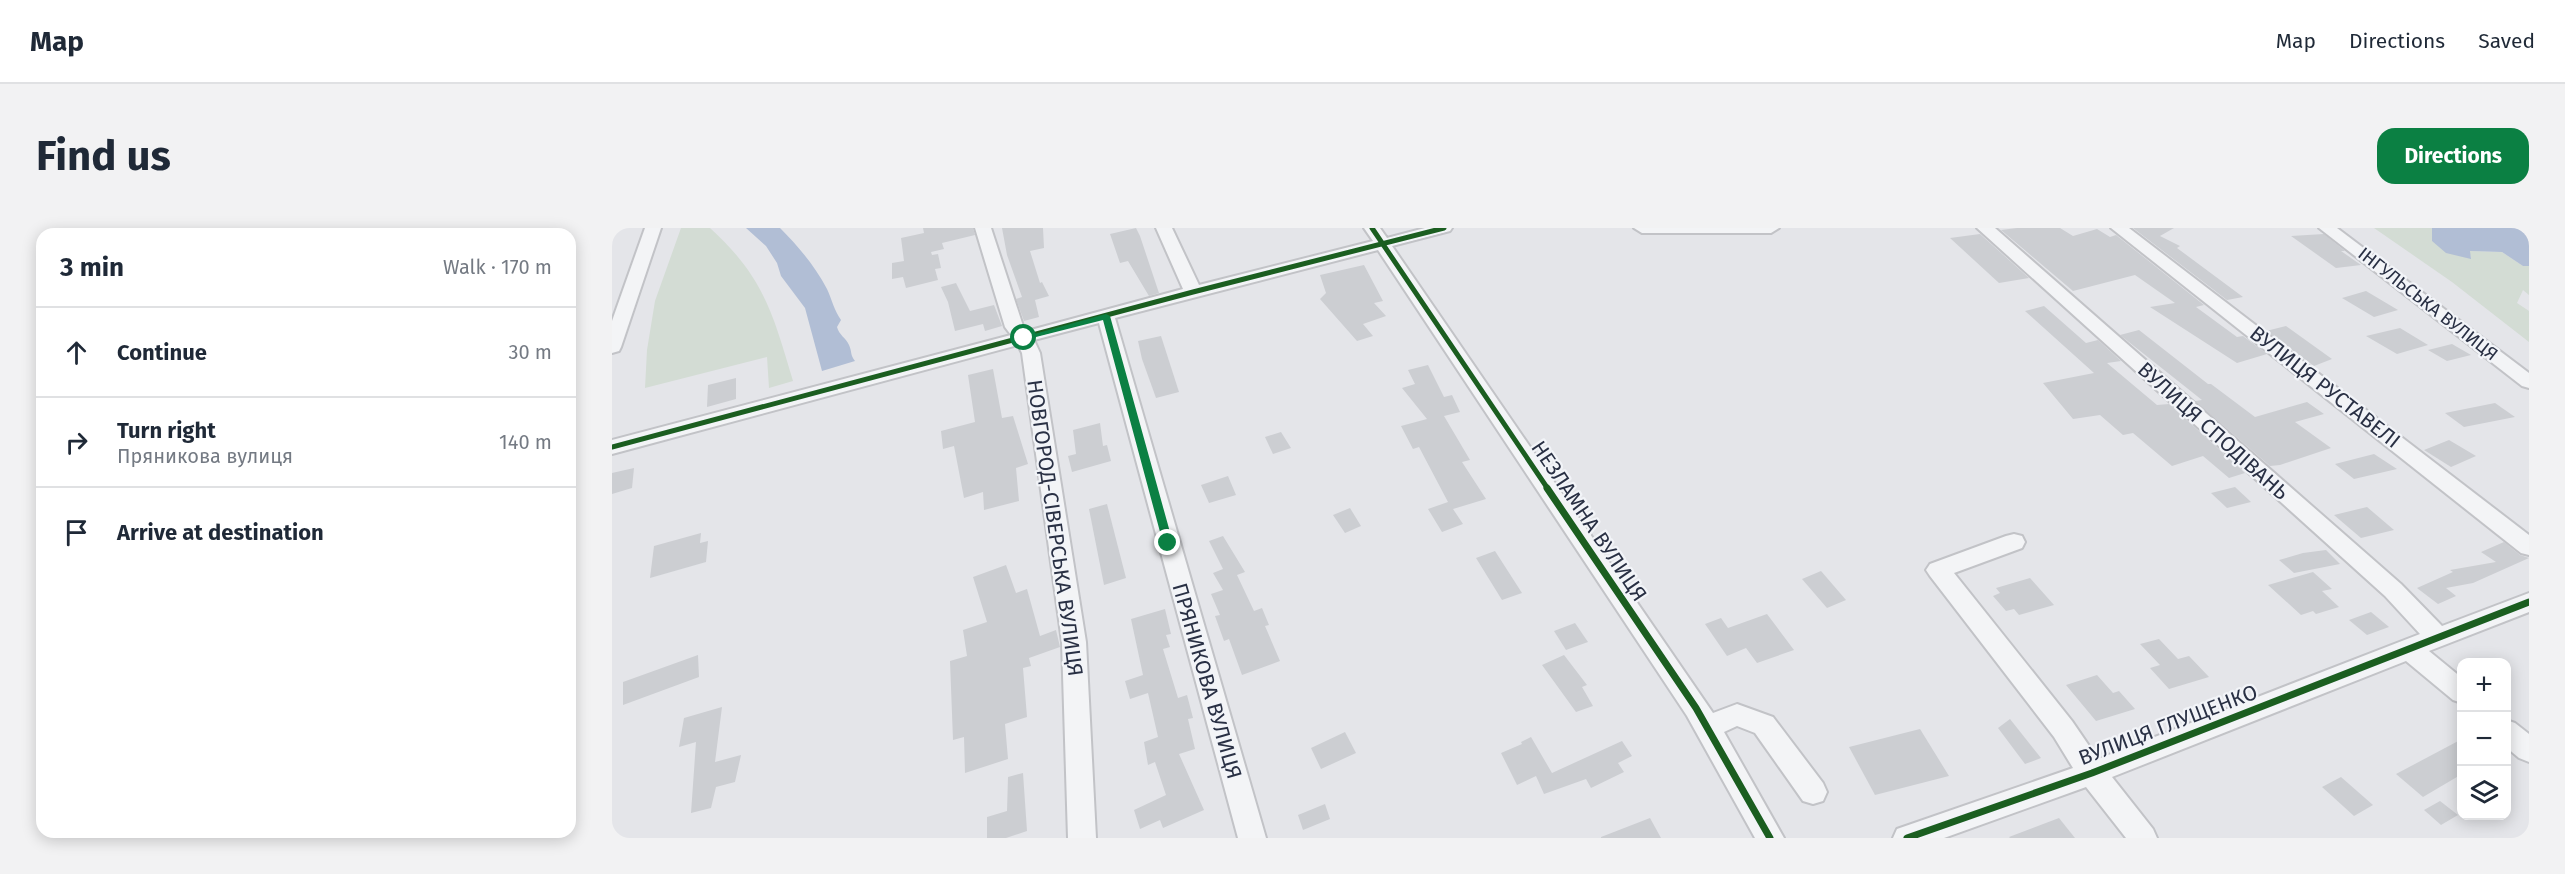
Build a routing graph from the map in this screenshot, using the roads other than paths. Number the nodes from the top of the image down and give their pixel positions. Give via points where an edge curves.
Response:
1 (653, 228) edge
2 (983, 228) edge
3 (1164, 228) edge
4 (1444, 228) edge
5 (1642, 228) edge
6 (1771, 228) edge
7 (1985, 228) edge
8 (2119, 228) edge
9 (2327, 228) edge
10 (1377, 236) edge
11 (1193, 292) junction
12 (1106, 316) junction
13 (1024, 338) junction
14 (612, 347) edge
15 (2529, 382) edge
16 (612, 447) edge
17 (2014, 542) dead end
18 (2529, 547) edge
19 (2529, 602) edge
20 (2439, 638) junction
21 (2409, 649) junction
22 (2457, 689) edge
23 (1707, 727) junction
24 (2511, 735) edge
25 (2529, 750) edge
26 (2092, 773) junction
27 (1813, 792) dead end
28 (1082, 838) edge
29 (1252, 838) edge
30 (1770, 838) edge
31 (1907, 838) edge
32 (2143, 838) edge

1 - 14 street
2 - 13 street, НОВГОРОД-СІВЕРСЬКА ВУЛИЦЯ via 1014,327
3 - 11 street
4 - 10 street
5 - 6 street
7 - 20 street, ВУЛИЦЯ СПОДІВАНЬ via 2393,590
8 - 18 street, ВУЛИЦЯ РУСТАВЕЛІ
9 - 15 street, ІНГУЛЬСЬКА ВУЛИЦЯ
10 - 11 street
10 - 23 street, НЕЗЛАМНА ВУЛИЦЯ
11 - 12 street
12 - 13 street
12 - 29 street, ПРЯНИКОВА ВУЛИЦЯ
13 - 16 street
13 - 28 street, НОВГОРОД-СІВЕРСЬКА ВУЛИЦЯ via 1037,386 1074,642
17 - 26 street via 1938,570 2063,729
19 - 20 street
20 - 21 street, ВУЛИЦЯ ГЛУЩЕНКО
21 - 22 street
21 - 26 street, ВУЛИЦЯ ГЛУЩЕНКО
23 - 27 street via 1737,715 1764,725
23 - 30 street, НЕЗЛАМНА ВУЛИЦЯ
24 - 25 street
26 - 31 street, ВУЛИЦЯ ГЛУЩЕНКО
26 - 32 street

